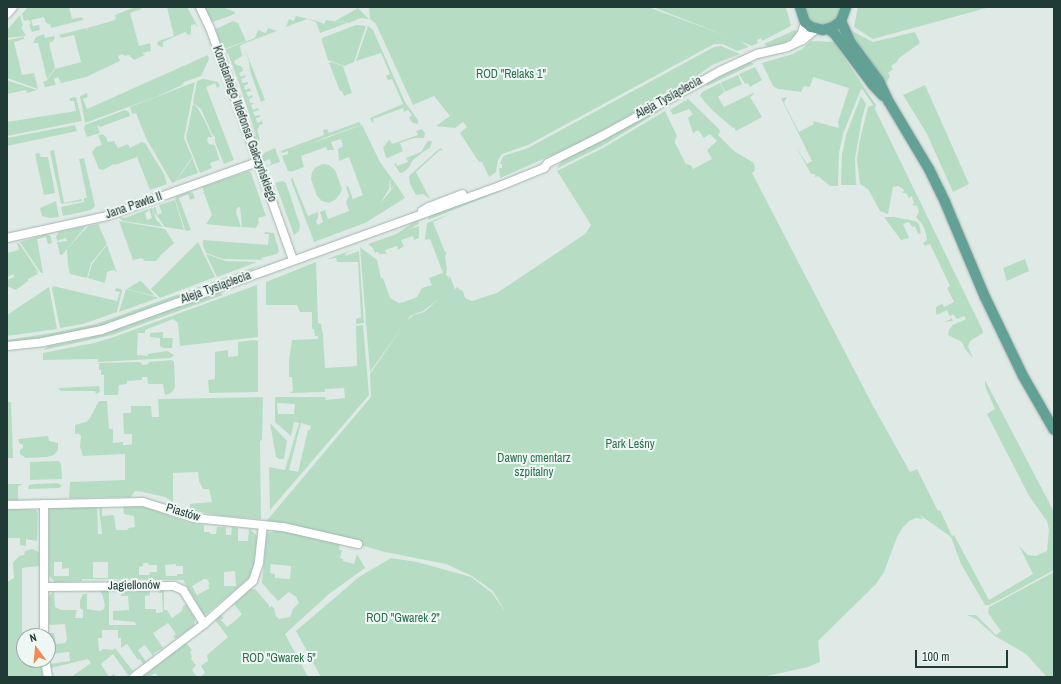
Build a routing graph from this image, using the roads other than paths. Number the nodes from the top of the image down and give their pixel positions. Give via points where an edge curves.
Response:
1 (13, 7) edge
2 (200, 7) edge
3 (846, 7) edge
4 (797, 9) edge
5 (7, 14) edge
6 (841, 21) junction
7 (805, 22) junction
8 (816, 29) junction
9 (828, 29) junction
10 (794, 43) junction
11 (889, 102) junction
12 (258, 162) junction
13 (7, 238) edge
14 (293, 260) junction
15 (7, 346) edge
16 (1054, 430) edge
17 (44, 504) junction
18 (7, 506) edge
19 (263, 525) junction
20 (358, 544) dead end
21 (44, 587) junction
22 (204, 624) junction
23 (44, 628) edge
24 (134, 677) edge

1 - 5 street
2 - 12 street, Konstantego Ildefonsa Gałczyńskiego via 210,28
3 - 6 main road
4 - 7 main road
6 - 9 main road
6 - 11 main road via 851,43 879,81
7 - 8 main road
7 - 10 street via 802,33
8 - 9 main road
8 - 10 street, Aleja Tysiąclecia via 803,40
9 - 11 main road via 834,33 872,84
10 - 14 street, Aleja Tysiąclecia via 757,54 720,71 548,163 544,168
11 - 16 main road via 938,186 985,297 1023,376
12 - 13 street, Jana Pawła II via 107,216
12 - 14 street, Konstantego Ildefonsa Gałczyńskiego
14 - 15 street, Aleja Tysiąclecia via 102,330
17 - 18 street, Piastów
17 - 19 street, Piastów via 143,502 194,518
17 - 21 street
19 - 20 street, Piastów via 324,535
19 - 22 street via 259,562 253,581
21 - 22 street, Jagiellonów via 174,586 183,590
21 - 23 street
22 - 24 street

